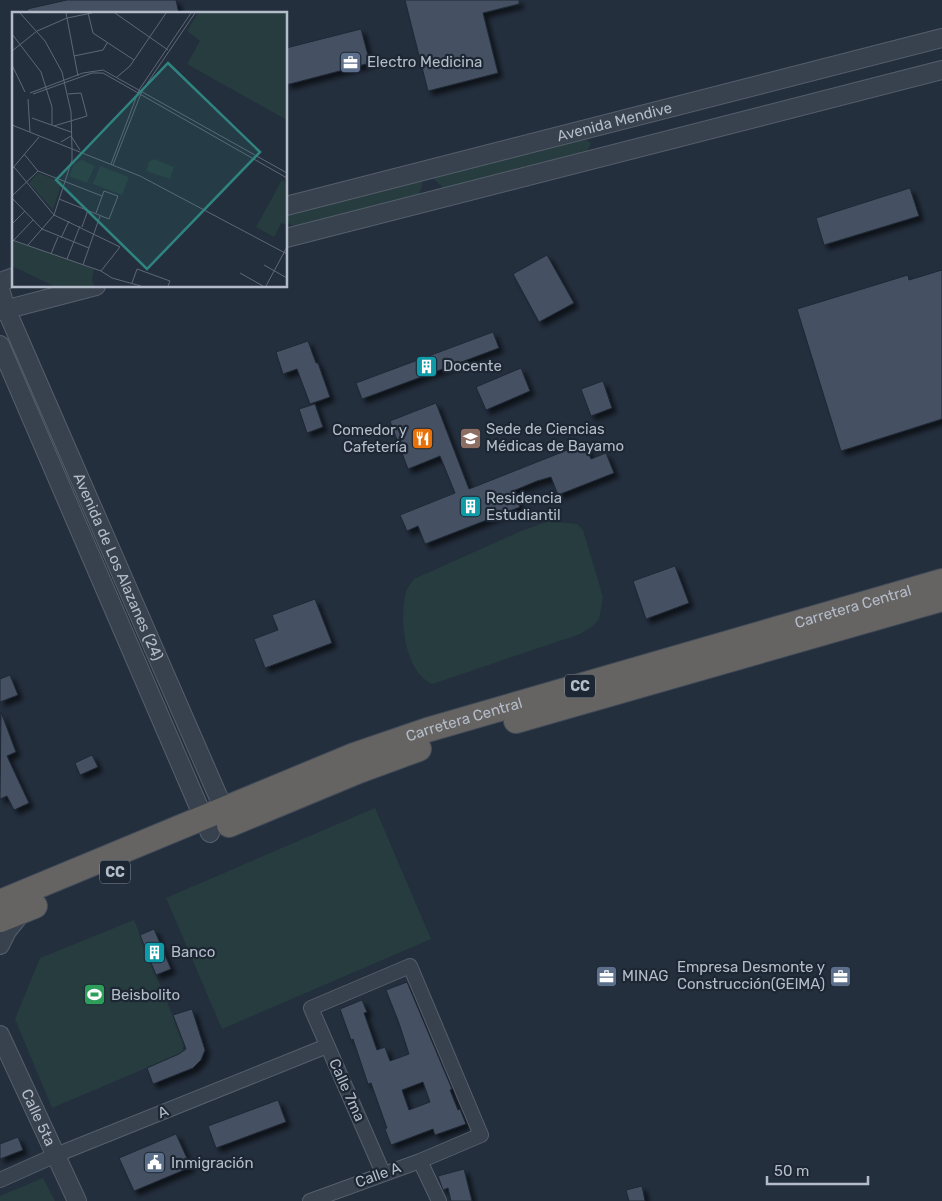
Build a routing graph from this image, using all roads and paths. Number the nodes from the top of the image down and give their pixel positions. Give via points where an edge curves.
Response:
1 (942, 38) edge
2 (942, 70) edge
3 (288, 205) edge
4 (288, 237) edge
5 (12, 278) edge
6 (0, 282) edge
7 (88, 288) edge
8 (0, 289) edge
9 (3, 310) edge
10 (0, 345) edge
11 (942, 581) edge
12 (942, 599) edge
13 (217, 821) junction
14 (0, 902) edge
15 (23, 910) junction
16 (0, 920) edge
17 (0, 945) edge
18 (311, 1008) joint
19 (0, 1035) edge
20 (328, 1046) junction
21 (56, 1155) junction
22 (420, 1161) junction
23 (383, 1173) junction
24 (0, 1180) edge
25 (330, 1197) edge
26 (77, 1201) edge
27 (310, 1201) edge
28 (439, 1201) edge

1 - 3 street, Avenida Mendive
2 - 4 street, Avenida Mendive
5 - 6 street
7 - 9 street
8 - 9 street, Avenida de Los Alazanes (24)
9 - 13 street, Avenida de Los Alazanes (24)
10 - 13 street, Avenida de Los Alazanes (24)
11 - 13 highway, Carretera Central / CC via 427,730 354,755
12 - 13 highway, Carretera Central / CC via 431,745
13 - 14 highway, Carretera Central / CC
13 - 15 highway, Carretera Central / CC
15 - 16 highway, Carretera Central / CC
15 - 17 street
18 - 20 street, Calle 7ma
18 - 22 street, Calle A via 410,966 481,1135
19 - 21 street, Calle 5ta
20 - 21 street, A
20 - 23 street, Calle 7ma
21 - 24 street, A
21 - 26 street, Calle 5ta
22 - 23 street, Calle A
22 - 28 street
23 - 25 street, Calle A
25 - 27 street, Calle A

